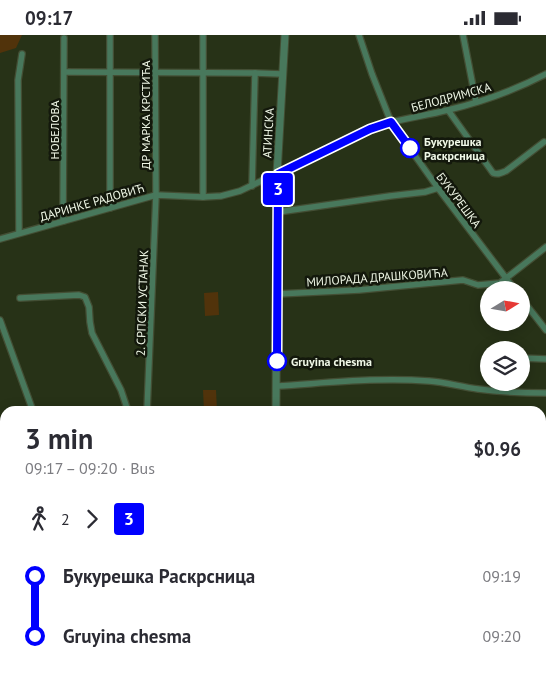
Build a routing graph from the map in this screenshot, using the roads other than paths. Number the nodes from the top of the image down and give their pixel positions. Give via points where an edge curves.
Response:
1 (110, 35) edge
2 (155, 35) edge
3 (204, 35) edge
4 (285, 35) edge
5 (359, 35) edge
6 (463, 35) edge
7 (64, 38) dead end
8 (22, 54) dead end
9 (64, 72) junction
10 (109, 72) junction
11 (155, 72) junction
12 (204, 73) junction
13 (255, 73) junction
14 (546, 73) edge
15 (282, 74) junction
16 (476, 102) junction
17 (448, 110) junction
18 (391, 122) junction
19 (544, 142) dead end
20 (278, 174) junction
21 (252, 186) junction
22 (438, 188) junction
23 (156, 195) junction
24 (203, 197) junction
25 (110, 208) junction
26 (278, 212) junction
27 (63, 221) junction
28 (19, 233) junction
29 (0, 239) edge
30 (546, 247) edge
31 (506, 279) junction
32 (277, 294) junction
33 (20, 298) dead end
34 (530, 310) edge
35 (0, 320) edge
36 (546, 331) edge
37 (530, 359) edge
38 (546, 359) edge
39 (277, 386) junction
40 (546, 393) edge
41 (31, 406) edge
42 (126, 406) edge
43 (148, 406) edge
44 (276, 406) edge

1 - 10 street
2 - 11 street, ДР МАРКА КРСТИЋА
3 - 12 street
4 - 15 street, АТИНСКА
5 - 18 street, БУКУРЕШКА
6 - 16 street
7 - 9 street, НОБЕЛОВА
8 - 28 street via 18,80
9 - 10 street
9 - 27 street, НОБЕЛОВА
10 - 11 street
10 - 25 street
11 - 12 street
11 - 23 street, ДР МАРКА КРСТИЋА
12 - 13 street
12 - 24 street
13 - 15 street
13 - 21 street
14 - 16 street, БЕЛОДРИМСКА
15 - 20 street, АТИНСКА
16 - 17 street, БЕЛОДРИМСКА
17 - 18 street, БЕЛОДРИМСКА
17 - 19 street via 493,173 506,171
18 - 20 street, БЕЛОДРИМСКА
18 - 22 street, БУКУРЕШКА
20 - 21 street, ДАРИНКЕ РАДОВИЋ
20 - 26 street, АТИНСКА
21 - 24 street, ДАРИНКЕ РАДОВИЋ via 222,196
22 - 26 street
22 - 31 street, БУКУРЕШКА
23 - 24 street, ДАРИНКЕ РАДОВИЋ
23 - 25 street, ДАРИНКЕ РАДОВИЋ
23 - 43 street, 2. СРПСКИ УСТАНАК
25 - 27 street, ДАРИНКЕ РАДОВИЋ
26 - 32 street, АТИНСКА
27 - 28 street, ДАРИНКЕ РАДОВИЋ
28 - 29 street, ДАРИНКЕ РАДОВИЋ
30 - 31 street
31 - 32 street, МИЛОРАДА ДРАШКОВИЋА via 485,285 463,280
32 - 39 street, АТИНСКА
33 - 42 street via 84,296 92,333
34 - 36 street
35 - 41 street
37 - 38 street
39 - 40 street via 420,381 476,389
39 - 44 street, АТИНСКА

